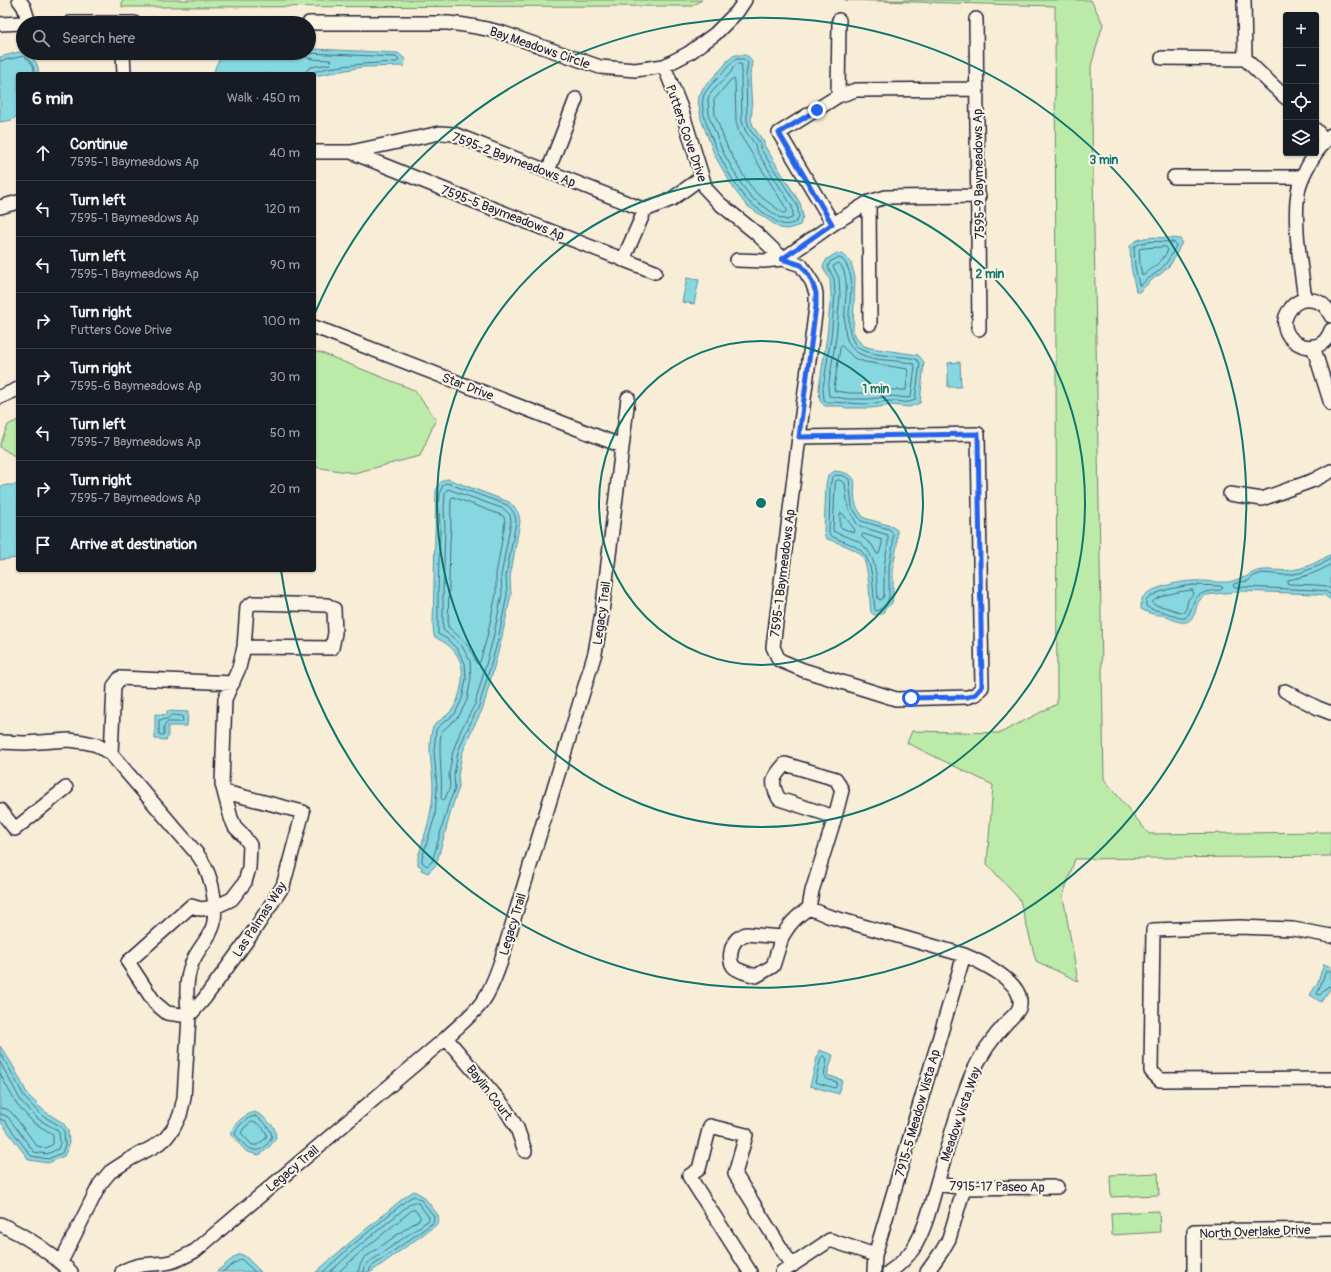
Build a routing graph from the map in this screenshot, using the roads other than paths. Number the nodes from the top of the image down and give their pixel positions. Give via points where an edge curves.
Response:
1 (19, 0) edge
2 (744, 0) edge
3 (1244, 0) edge
4 (27, 16) edge
5 (976, 19) dead end
6 (839, 20) dead end
7 (16, 23) edge
8 (316, 23) edge
9 (0, 24) edge
10 (1162, 58) dead end
11 (1245, 59) junction
12 (123, 60) edge
13 (664, 66) junction
14 (124, 72) edge
15 (977, 89) junction
16 (1283, 95) edge
17 (838, 96) junction
18 (576, 99) dead end
19 (1319, 132) edge
20 (1328, 138) edge
21 (316, 152) edge
22 (351, 152) junction
23 (548, 171) junction
24 (702, 177) junction
25 (1174, 177) dead end
26 (1303, 177) junction
27 (979, 196) junction
28 (869, 202) junction
29 (16, 203) edge
30 (0, 207) edge
31 (645, 210) junction
32 (832, 224) junction
33 (782, 259) junction
34 (622, 260) junction
35 (737, 260) dead end
36 (655, 272) dead end
37 (1305, 300) junction
38 (1331, 316) edge
39 (870, 324) dead end
40 (316, 328) edge
41 (979, 329) dead end
42 (1331, 330) edge
43 (1313, 346) junction
44 (16, 389) edge
45 (0, 397) edge
46 (628, 398) dead end
47 (1331, 404) edge
48 (799, 437) junction
49 (622, 446) junction
50 (1331, 471) edge
51 (1230, 494) dead end
52 (244, 648) junction
53 (233, 683) junction
54 (1285, 691) dead end
55 (1331, 713) edge
56 (0, 742) edge
57 (111, 754) junction
58 (66, 788) dead end
59 (225, 792) junction
60 (0, 810) edge
61 (835, 817) junction
62 (215, 907) junction
63 (809, 908) junction
64 (1331, 936) edge
65 (782, 937) dead end
66 (964, 955) junction
67 (189, 1016) junction
68 (446, 1038) junction
69 (1331, 1079) edge
70 (525, 1151) dead end
71 (937, 1184) junction
72 (1057, 1186) dead end
73 (964, 1188) junction
74 (0, 1224) edge
75 (1331, 1229) edge
76 (875, 1255) junction
77 (61, 1262) junction
78 (787, 1269) edge
79 (71, 1272) edge
80 (122, 1272) edge
81 (750, 1272) edge
82 (874, 1272) edge
83 (889, 1272) edge
84 (927, 1272) edge
85 (1194, 1272) edge

1 - 4 street
2 - 13 street, Bay Meadows Circle via 737,12 715,34 689,54
3 - 11 street
5 - 15 street, 7595-9 Baymeadows Ap
6 - 17 street
7 - 9 street
8 - 13 street, Bay Meadows Circle via 460,24 503,33 600,67 635,70
10 - 11 street
11 - 16 street
12 - 14 street
13 - 24 street, Putters Cove Drive via 682,108
15 - 17 street via 856,90
15 - 27 street, 7595-9 Baymeadows Ap
17 - 32 street via 779,133
18 - 23 street
19 - 20 street
20 - 26 street via 1312,159
21 - 22 street, 7595-2 Baymeadows Ap
22 - 23 street, 7595-2 Baymeadows Ap via 440,133 454,134
22 - 34 street, 7595-5 Baymeadows Ap
23 - 31 street, 7595-2 Baymeadows Ap
24 - 31 street via 672,199
24 - 33 street, Putters Cove Drive via 706,189 719,203 756,233
25 - 26 street
26 - 37 street via 1298,199 1297,229
27 - 28 street via 886,197
27 - 41 street, 7595-9 Baymeadows Ap
28 - 32 street
28 - 39 street
29 - 30 street
31 - 34 street
32 - 33 street
33 - 35 street
33 - 48 street, Putters Cove Drive via 801,265 816,293
34 - 36 street, 7595-5 Baymeadows Ap
37 - 38 street via 1324,305
37 - 43 street via 1298,302 1287,312 1285,327 1292,340 1306,347
40 - 49 street, Star Drive
42 - 43 street via 1326,339
43 - 47 street
44 - 45 street
46 - 49 street, Legacy Trail
48 - 48 street, 7595-1 Baymeadows Ap via 773,647 779,660 896,699 968,697 976,694 982,687 978,434
49 - 68 street, Legacy Trail via 595,653 493,983 483,1001
50 - 51 street via 1262,499
52 - 52 street via 247,607 254,603 327,605 334,609 335,633 332,648
52 - 53 street
53 - 57 street via 120,678 114,686
53 - 59 street via 225,699 222,784
54 - 55 street
56 - 57 street via 69,740 97,745
57 - 62 street via 206,866
58 - 60 street via 15,829
59 - 62 street via 235,827 250,845 249,868 245,882 232,899
59 - 67 street, Las Palmas Way via 302,812 283,886 251,936
61 - 61 street via 842,790 836,779 785,764 775,775 773,787 779,798
61 - 63 street
62 - 67 street via 213,925 191,965 186,996
62 - 67 street via 200,909 191,906 128,962 155,1003 167,1013
63 - 65 street via 797,916
63 - 66 street, Meadow Vista Way via 828,916
64 - 69 street via 1293,929 1240,926 1153,930 1151,1063 1151,1071 1160,1080
66 - 71 street, Meadow Vista Way via 993,970 1016,988 1021,1002 1020,1008 980,1057 959,1110
66 - 76 street, 7915-5 Meadow Vista Ap
67 - 77 street via 184,1098 173,1129 165,1139 110,1172 100,1184
68 - 70 street, Baylin Court via 503,1105 517,1128
68 - 80 street, Legacy Trail via 195,1251 181,1259 166,1263 140,1264
71 - 73 street, 7915-17 Paseo Ap
71 - 83 street, Meadow Vista Way via 926,1223 912,1249
72 - 73 street, 7915-17 Paseo Ap
73 - 84 street via 949,1239
74 - 77 street via 34,1242
75 - 85 street, North Overlake Drive via 1194,1231
76 - 78 street via 830,1240
76 - 82 street, 7915-5 Meadow Vista Ap
77 - 79 street
78 - 81 street via 735,1174 746,1135 710,1126 699,1169 689,1176

